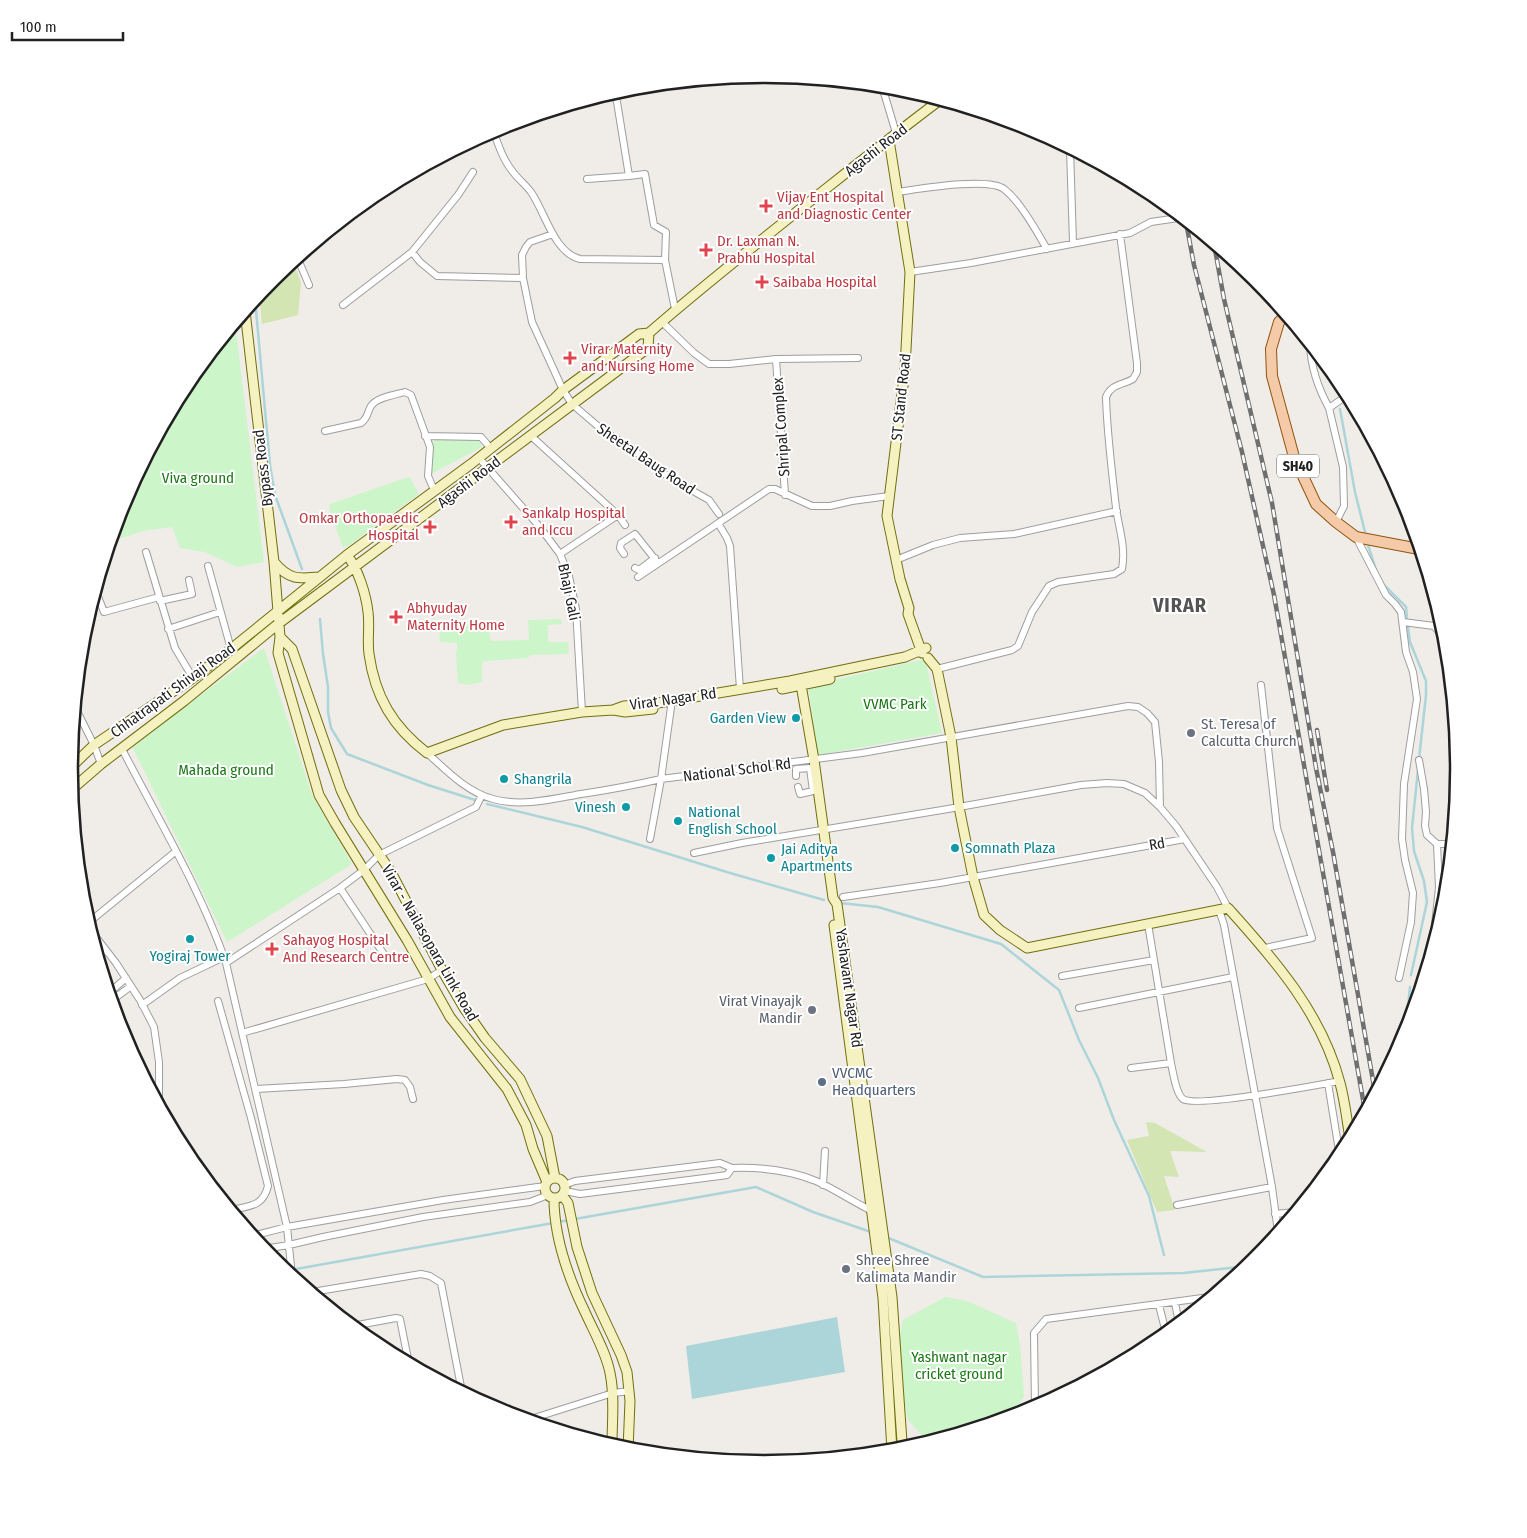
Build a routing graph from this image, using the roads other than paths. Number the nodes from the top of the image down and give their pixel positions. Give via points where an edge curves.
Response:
1 (884, 94) edge
2 (616, 99) edge
3 (934, 104) edge
4 (892, 136) junction
5 (496, 137) edge
6 (1070, 156) edge
7 (473, 172) dead end
8 (629, 176) junction
9 (587, 179) dead end
10 (897, 192) junction
11 (1172, 219) edge
12 (553, 234) junction
13 (1120, 234) junction
14 (1073, 243) junction
15 (1047, 249) junction
16 (412, 252) junction
17 (666, 260) junction
18 (300, 264) edge
19 (910, 272) junction
20 (522, 278) junction
21 (309, 285) dead end
22 (343, 305) dead end
23 (675, 309) junction
24 (246, 319) edge
25 (1281, 320) edge
26 (662, 322) junction
27 (649, 333) junction
28 (1312, 356) edge
29 (858, 358) dead end
30 (776, 359) junction
31 (563, 390) junction
32 (1341, 399) edge
33 (572, 404) junction
34 (1328, 408) junction
35 (325, 431) dead end
36 (425, 436) junction
37 (531, 436) junction
38 (487, 444) dead end
39 (479, 458) junction
40 (488, 468) junction
41 (434, 490) junction
42 (785, 495) junction
43 (889, 496) junction
44 (1117, 511) junction
45 (719, 514) dead end
46 (618, 516) junction
47 (1336, 522) junction
48 (718, 523) junction
49 (625, 525) dead end
50 (1356, 537) junction
51 (1413, 548) edge
52 (146, 552) dead end
53 (560, 554) junction
54 (624, 554) dead end
55 (347, 555) junction
56 (896, 560) junction
57 (656, 561) junction
58 (274, 562) junction
59 (208, 566) dead end
60 (355, 566) junction
61 (635, 568) dead end
62 (321, 577) junction
63 (638, 577) dead end
64 (189, 580) dead end
65 (99, 598) edge
66 (159, 599) junction
67 (277, 611) junction
68 (220, 612) junction
69 (1403, 622) junction
70 (278, 624) junction
71 (1434, 626) edge
72 (168, 628) junction
73 (280, 637) junction
74 (231, 649) junction
75 (925, 652) junction
76 (936, 669) junction
77 (193, 678) junction
78 (800, 682) junction
79 (1261, 685) dead end
80 (740, 689) junction
81 (672, 703) junction
82 (582, 712) junction
83 (80, 716) edge
84 (952, 737) junction
85 (94, 745) junction
86 (122, 749) junction
87 (427, 753) junction
88 (78, 760) edge
89 (1419, 760) dead end
90 (102, 764) junction
91 (813, 765) junction
92 (796, 776) dead end
93 (661, 779) junction
94 (78, 784) edge
95 (798, 787) dead end
96 (482, 796) junction
97 (959, 807) junction
98 (1160, 807) junction
99 (822, 829) junction
100 (650, 838) dead end
101 (1184, 839) junction
102 (1437, 844) junction
103 (1445, 844) edge
104 (176, 852) junction
105 (694, 853) dead end
106 (379, 855) junction
107 (364, 870) junction
108 (973, 877) junction
109 (1439, 887) edge
110 (340, 888) junction
111 (843, 897) dead end
112 (833, 898) junction
113 (1224, 909) junction
114 (94, 918) edge
115 (1148, 924) junction
116 (101, 945) edge
117 (1265, 948) junction
118 (105, 951) joint
119 (383, 953) dead end
120 (225, 960) junction
121 (1154, 960) junction
122 (442, 970) junction
123 (1062, 976) dead end
124 (1233, 977) junction
125 (428, 978) junction
126 (1399, 978) dead end
127 (125, 979) junction
128 (131, 986) junction
129 (114, 989) edge
130 (1160, 991) junction
131 (117, 997) edge
132 (218, 1000) dead end
133 (142, 1005) junction
134 (1079, 1008) dead end
135 (242, 1033) junction
136 (1171, 1063) junction
137 (1131, 1068) dead end
138 (1340, 1081) junction
139 (1328, 1083) junction
140 (256, 1090) junction
141 (159, 1093) edge
142 (1254, 1095) junction
143 (413, 1099) dead end
144 (1348, 1128) edge
145 (1338, 1144) edge
146 (825, 1151) dead end
147 (732, 1168) junction
148 (549, 1182) junction
149 (823, 1185) junction
150 (1272, 1187) junction
151 (559, 1193) junction
152 (1177, 1205) dead end
153 (237, 1208) edge
154 (872, 1211) junction
155 (1286, 1213) edge
156 (1275, 1214) junction
157 (877, 1223) junction
158 (1277, 1224) edge
159 (288, 1227) junction
160 (260, 1234) edge
161 (289, 1245) junction
162 (577, 1247) junction
163 (272, 1248) edge
164 (562, 1251) junction
165 (291, 1266) edge
166 (321, 1293) edge
167 (888, 1298) junction
168 (1199, 1299) edge
169 (1175, 1303) junction
170 (1159, 1305) junction
171 (1178, 1316) edge
172 (362, 1324) edge
173 (1164, 1325) edge
174 (408, 1355) edge
175 (460, 1384) edge
176 (630, 1390) junction
177 (613, 1393) junction
178 (1035, 1399) edge
179 (537, 1417) edge
180 (612, 1438) edge
181 (900, 1441) edge
182 (628, 1442) edge
183 (892, 1443) edge

1 - 4 street
2 - 8 street
3 - 4 street, Agashi Road
4 - 10 street, ST Stand Road
4 - 23 street, Agashi Road
5 - 12 street via 505,161 531,191
6 - 14 street
7 - 16 street
8 - 9 street
8 - 17 street via 645,174 654,225 666,232
10 - 15 street via 950,184 1003,188 1014,198
10 - 19 street, ST Stand Road
11 - 13 street via 1151,222
12 - 17 street via 572,258
12 - 20 street, Sheetal Baug Road via 530,242 526,247 522,255
13 - 14 street
13 - 44 street via 1137,372 1133,379 1113,387 1106,396
14 - 15 street
15 - 19 street
16 - 20 street via 437,276
16 - 22 street
17 - 23 street
18 - 21 street
19 - 43 street, ST Stand Road via 905,370
20 - 31 street, Sheetal Baug Road via 532,322
23 - 26 street, Agashi Road
24 - 58 street, Bypass Road
25 - 47 main road, SH40 via 1271,349 1272,376 1294,457 1316,504
26 - 27 street, Agashi Road
26 - 30 street via 709,364
27 - 31 street, Agashi Road via 639,334
27 - 33 street, Agashi Road via 648,348
28 - 34 street via 1320,392
29 - 30 street
30 - 42 street, Shripal Complex
31 - 33 street, Sheetal Baug Road
31 - 39 street, Agashi Road
32 - 34 street
33 - 37 street, Agashi Road
33 - 45 street, Sheetal Baug Road via 670,478 709,500
34 - 47 street via 1343,467 1344,506
35 - 36 street via 360,423 377,401 404,392 411,395
36 - 38 street via 481,438
36 - 41 street via 430,447 428,476
37 - 40 street, Agashi Road
37 - 46 street
39 - 40 street, Bhaji Gali
39 - 41 street, Agashi Road
40 - 53 street, Bhaji Gali
40 - 60 street, Agashi Road
41 - 55 street, Agashi Road
42 - 43 street via 812,506
42 - 48 street via 769,489
43 - 56 street, ST Stand Road via 887,516
44 - 56 street via 1014,534 960,538 933,544
44 - 76 street via 1123,542 1122,569 1114,574 1049,586 1032,612 1018,646
46 - 49 street
46 - 53 street
47 - 50 main road, SH40
48 - 57 street
48 - 80 street via 730,546
50 - 51 main road, SH40
50 - 69 street via 1386,595 1401,612
52 - 66 street
53 - 82 street, Bhaji Gali via 576,609
54 - 57 street via 621,543 635,534
55 - 60 street
55 - 62 street, Agashi Road
56 - 75 street, ST Stand Road via 908,608
57 - 61 street via 639,570
57 - 63 street
58 - 62 street via 290,576
58 - 67 street, Bypass Road
59 - 68 street
60 - 70 street, Agashi Road
60 - 87 street via 368,611 369,653 374,681 385,708 404,733
62 - 67 street, Agashi Road
64 - 66 street via 192,594
65 - 66 street via 104,612
66 - 72 street
67 - 70 street, Bypass Road
67 - 74 street, Chhatrapati Shivaji Road
68 - 72 street
68 - 74 street
69 - 71 street
69 - 126 street via 1417,699 1404,784 1402,839 1413,893 1411,922
70 - 73 street, Bypass Road
70 - 86 street, Agashi Road
72 - 77 street via 175,648
73 - 106 street, Virar - Nailasopara Link Road via 292,649 341,790
73 - 107 street, Virar - Nailasopara Link Road via 278,653 319,795
74 - 77 street, Chhatrapati Shivaji Road
75 - 76 street, ST Stand Road
75 - 78 street, Virat Nagar Rd
76 - 84 street
77 - 85 street, Chhatrapati Shivaji Road
78 - 80 street, Virat Nagar Rd
78 - 81 street
78 - 91 street, Yashavant Nagar Rd
79 - 117 street via 1277,828 1312,938
80 - 81 street, Virat Nagar Rd
81 - 82 street, Virat Nagar Rd
81 - 93 street
82 - 87 street, Virat Nagar Rd via 503,725
83 - 85 street
84 - 91 street, National Schol Rd
84 - 97 street
84 - 98 street, National Schol Rd via 1069,715 1138,707 1155,722
85 - 88 street, Chhatrapati Shivaji Road
85 - 90 street
86 - 90 street, Agashi Road
86 - 104 street
87 - 96 street, National Schol Rd
89 - 102 street via 1425,826 1427,835
90 - 94 street, Agashi Road
91 - 92 street via 796,769
91 - 93 street, National Schol Rd
91 - 95 street via 814,791 800,794
91 - 99 street, Yashavant Nagar Rd
93 - 96 street, National Schol Rd via 540,801 514,802
93 - 100 street
96 - 106 street via 476,807
97 - 98 street via 1107,783 1124,784 1145,793
97 - 99 street
97 - 108 street
98 - 101 street
99 - 105 street
99 - 112 street, Yashavant Nagar Rd
101 - 108 street, Rd
101 - 113 street, Rd via 1216,887
102 - 103 street
102 - 109 street
104 - 114 street
104 - 120 street via 216,934
106 - 107 street
106 - 122 street, Virar - Nailasopara Link Road
107 - 110 street
107 - 125 street, Virar - Nailasopara Link Road
108 - 111 street, Rd
108 - 115 street via 984,915 1027,948
110 - 119 street
110 - 120 street
112 - 154 street via 833,922
112 - 157 street, Yashavant Nagar Rd via 837,904 845,959
113 - 115 street
113 - 117 street, Rd
113 - 124 street
115 - 121 street
116 - 118 street
117 - 138 street, Rd via 1313,1016
118 - 127 street
120 - 133 street via 180,978
120 - 135 street
121 - 123 street
121 - 130 street
122 - 125 street
122 - 148 street, Virar - Nailasopara Link Road via 469,1016 520,1079 547,1136
124 - 130 street
124 - 142 street
125 - 135 street
125 - 148 street, Virar - Nailasopara Link Road via 450,1017 506,1089 526,1124
127 - 128 street
127 - 129 street
128 - 131 street
128 - 133 street
130 - 134 street
130 - 136 street
132 - 153 street via 268,1186 260,1202
133 - 141 street via 154,1027
135 - 140 street
136 - 137 street
136 - 142 street via 1180,1096 1186,1101
138 - 139 street
138 - 144 street, Rd
139 - 142 street
139 - 145 street
140 - 143 street via 397,1078 405,1080
140 - 159 street
142 - 150 street
146 - 149 street
147 - 149 street via 787,1172
147 - 151 street via 727,1175 580,1194
147 - 151 street via 720,1162 575,1181
148 - 151 street via 545,1190
148 - 151 street via 560,1179
148 - 159 street
149 - 154 street
150 - 152 street
150 - 156 street
151 - 161 street via 530,1202 423,1217
151 - 162 street via 568,1203
151 - 164 street via 554,1209
154 - 157 street
155 - 156 street
156 - 158 street
157 - 167 street, Yashavant Nagar Rd
159 - 160 street
159 - 161 street
161 - 163 street
161 - 165 street
162 - 164 street
162 - 176 street via 592,1293 621,1355
164 - 177 street via 578,1299 604,1353
166 - 175 street via 421,1274 430,1276 441,1284
167 - 181 street
167 - 183 street
168 - 169 street
169 - 170 street
169 - 171 street
170 - 173 street
170 - 178 street via 1046,1319 1034,1332
172 - 174 street via 400,1319
176 - 177 street
176 - 182 street
177 - 179 street
177 - 180 street

